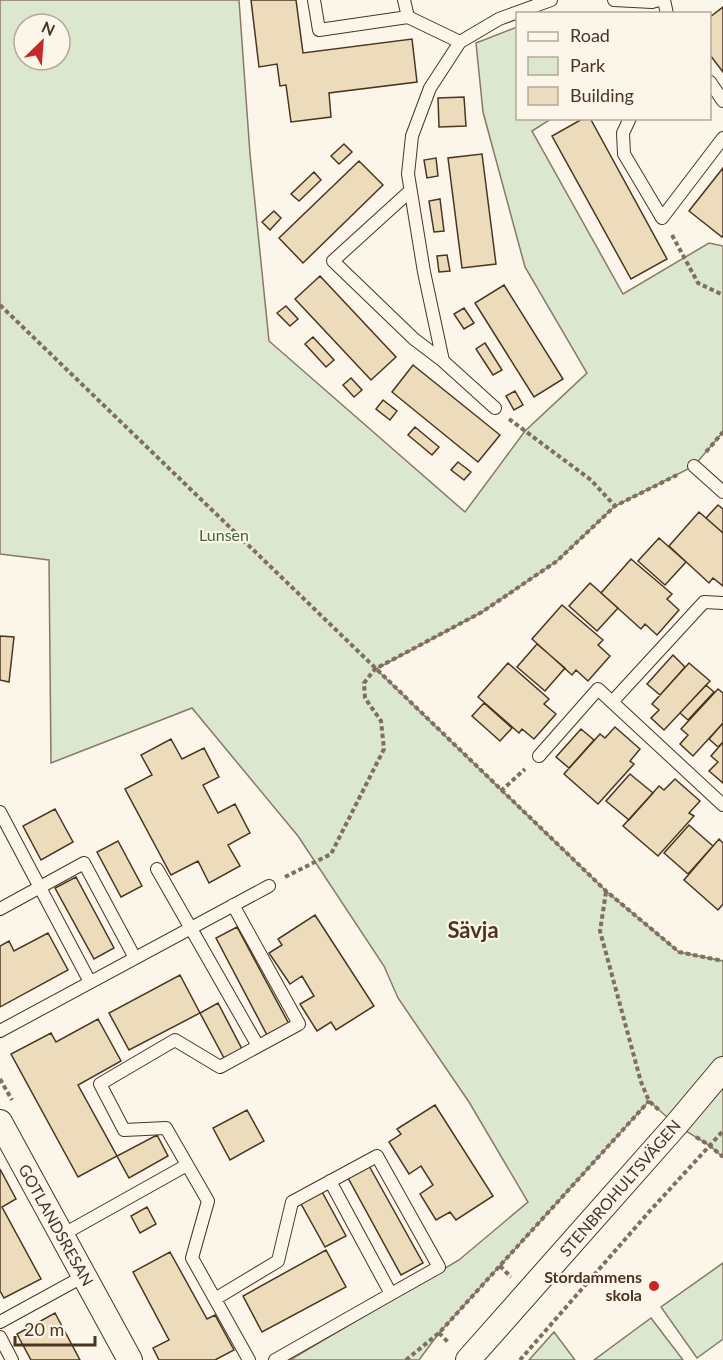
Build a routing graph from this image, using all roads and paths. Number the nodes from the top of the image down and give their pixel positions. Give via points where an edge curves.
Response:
1 (314, 0) edge
2 (404, 0) edge
3 (550, 0) edge
4 (614, 0) edge
5 (659, 0) edge
6 (518, 12) edge
7 (516, 13) edge
8 (408, 16) junction
9 (460, 42) junction
10 (711, 83) edge
11 (723, 101) edge
12 (629, 120) edge
13 (723, 138) edge
14 (410, 191) junction
15 (662, 218) junction
16 (723, 295) edge
17 (0, 305) edge
18 (443, 362) junction
19 (495, 408) joint
20 (723, 432) edge
21 (694, 466) junction
22 (723, 492) edge
23 (615, 506) junction
24 (723, 603) edge
25 (375, 669) junction
26 (612, 702) junction
27 (539, 756) joint
28 (501, 791) junction
29 (723, 805) edge
30 (0, 812) edge
31 (157, 869) dead end
32 (269, 885) joint
33 (40, 887) junction
34 (606, 891) junction
35 (233, 905) junction
36 (0, 909) edge
37 (192, 927) junction
38 (135, 958) junction
39 (723, 961) edge
40 (90, 982) junction
41 (0, 1031) edge
42 (258, 1046) junction
43 (723, 1069) edge
44 (649, 1101) junction
45 (0, 1122) edge
46 (676, 1125) junction
47 (723, 1131) edge
48 (709, 1145) junction
49 (723, 1157) edge
50 (187, 1165) junction
51 (330, 1181) junction
52 (62, 1235) junction
53 (500, 1266) junction
54 (84, 1276) junction
55 (514, 1280) dead end
56 (391, 1294) junction
57 (215, 1299) junction
58 (0, 1322) edge
59 (0, 1337) edge
60 (12, 1360) edge
61 (130, 1360) edge
62 (249, 1360) edge
63 (275, 1360) edge
64 (406, 1360) edge
65 (468, 1360) edge
66 (520, 1360) edge

1 - 8 lane via 319,30
2 - 8 lane
3 - 6 lane
4 - 5 lane
7 - 9 lane
8 - 9 lane
9 - 14 lane via 430,88 412,135
10 - 11 lane
12 - 15 lane via 623,133 624,154
13 - 15 lane
14 - 18 lane
14 - 18 lane via 333,261
15 - 16 path via 698,283
17 - 25 path
18 - 19 lane
19 - 23 path via 591,480
20 - 21 path
21 - 22 lane
21 - 23 path
23 - 25 path via 557,561 482,612
24 - 26 lane via 704,602
25 - 28 path
25 - 32 path via 364,683 365,698 381,721 384,749 331,854
26 - 27 lane via 598,689
26 - 29 lane
27 - 28 path
28 - 34 path
30 - 33 lane
31 - 37 lane
32 - 35 lane
33 - 36 lane
33 - 38 lane via 84,863
33 - 40 lane
34 - 39 path via 679,952
34 - 44 path via 600,932
35 - 37 lane
35 - 42 lane via 299,1024
37 - 38 lane
37 - 42 lane
38 - 40 lane
40 - 41 lane
42 - 50 lane via 220,1067 175,1040 100,1084 124,1130 166,1128
43 - 46 street, STENBROHULTSVÄGEN
44 - 46 path
44 - 53 path
45 - 52 street, GOTLANDSRESAN
46 - 48 path
46 - 65 street, STENBROHULTSVÄGEN
47 - 48 path
48 - 49 path
48 - 66 path
50 - 52 lane
50 - 57 lane via 208,1201 192,1258
51 - 56 lane
51 - 56 lane via 377,1156 439,1267
51 - 57 lane via 292,1202 279,1261
52 - 54 street, GOTLANDSRESAN
53 - 55 path
53 - 64 path via 439,1333
54 - 58 lane
54 - 61 street, GOTLANDSRESAN
56 - 63 lane
57 - 62 lane
59 - 60 lane

